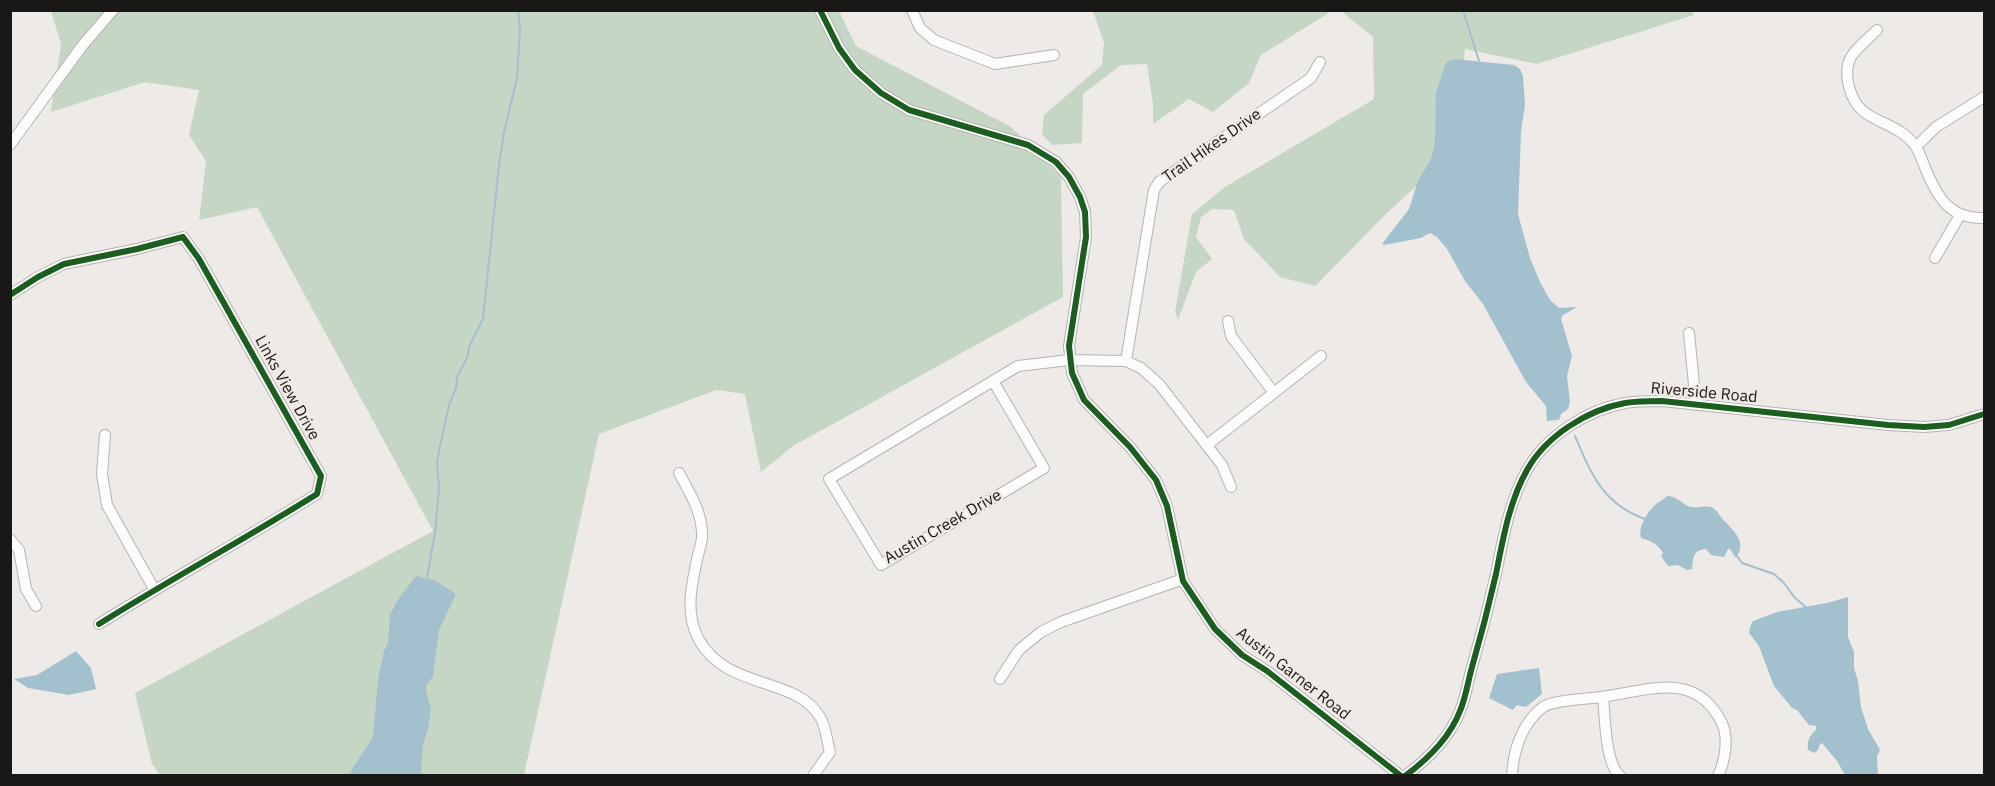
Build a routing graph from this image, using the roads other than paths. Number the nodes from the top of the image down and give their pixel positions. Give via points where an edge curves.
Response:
1 (113, 10) edge
2 (820, 10) edge
3 (912, 10) edge
4 (1877, 30) dead end
5 (1054, 55) dead end
6 (1320, 62) dead end
7 (1984, 97) edge
8 (10, 146) edge
9 (1916, 147) junction
10 (1960, 215) junction
11 (1984, 218) edge
12 (1935, 258) dead end
13 (10, 295) edge
14 (1228, 321) dead end
15 (1689, 333) dead end
16 (1321, 356) dead end
17 (1069, 360) junction
18 (1126, 361) junction
19 (993, 381) junction
20 (1274, 393) junction
21 (1696, 405) junction
22 (1984, 414) edge
23 (105, 435) dead end
24 (1207, 445) junction
25 (679, 473) dead end
26 (1231, 487) dead end
27 (10, 539) edge
28 (1183, 579) junction
29 (154, 589) junction
30 (36, 606) dead end
31 (99, 624) dead end
32 (1000, 679) dead end
33 (1603, 697) junction
34 (813, 776) edge
35 (1403, 776) edge
36 (1512, 776) edge
37 (1620, 776) edge
38 (1718, 776) edge

1 - 8 street
2 - 17 street, Austin Garner Road via 838,48 880,93 909,110 1028,145 1056,162 1069,177 1085,212 1086,237
3 - 5 street via 920,28 934,40 995,64
4 - 9 street via 1851,57 1849,87 1864,112 1891,125
6 - 18 street, Trail Hikes Drive via 1311,78 1159,182 1154,190
7 - 9 street via 1936,127
9 - 10 street via 1940,199
10 - 11 street
10 - 12 street
13 - 29 street, Links View Drive via 64,264 183,237 321,476 317,494
14 - 20 street via 1231,336
15 - 21 street
16 - 20 street
17 - 18 street, Austin Creek Drive
17 - 19 street, Austin Creek Drive via 1018,366
17 - 28 street, Austin Garner Road via 1084,400 1156,480 1167,506
18 - 24 street via 1159,384
19 - 19 street, Austin Creek Drive via 829,479 881,565 1044,468
20 - 24 street
21 - 22 street, Riverside Road via 1924,427 1948,425
21 - 35 street, Riverside Road via 1641,401 1613,406 1575,422 1533,460 1506,526 1460,711 1443,740
23 - 29 street via 102,474 107,506
24 - 26 street via 1222,465
25 - 34 street via 695,504 702,535 690,614 699,639 713,659 733,673 806,701 821,717 830,752
27 - 30 street via 20,550 26,589
28 - 32 street via 1061,622 1018,650
28 - 35 street, Austin Garner Road via 1215,629 1242,655
29 - 31 street, Links View Drive
33 - 36 street via 1545,706 1531,718 1514,755
33 - 37 street via 1609,751
33 - 38 street via 1680,687 1701,696 1724,726 1726,739

